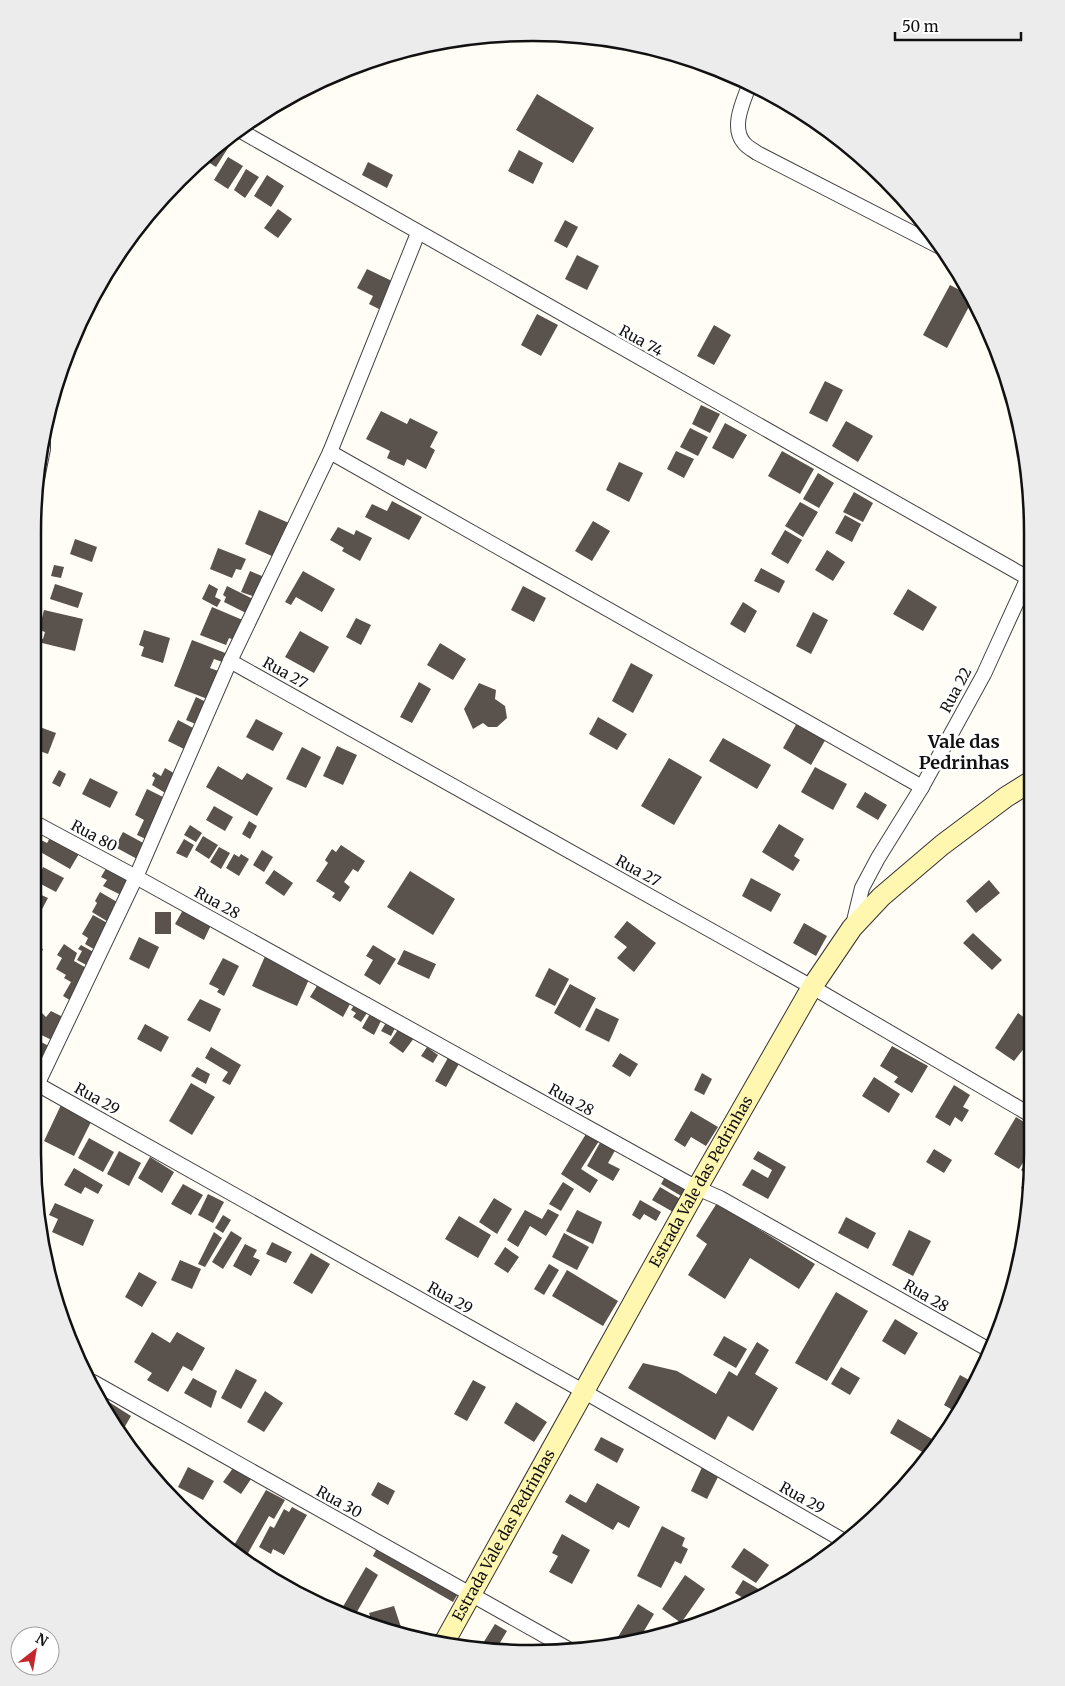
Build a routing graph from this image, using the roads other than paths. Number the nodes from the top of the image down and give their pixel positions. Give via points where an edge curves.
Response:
1 (747, 91) edge
2 (246, 134) edge
3 (418, 233) junction
4 (927, 240) edge
5 (330, 452) junction
6 (1024, 571) edge
7 (1024, 587) edge
8 (230, 661) junction
9 (1024, 786) edge
10 (922, 788) junction
11 (41, 826) edge
12 (136, 876) junction
13 (852, 928) junction
14 (812, 987) junction
15 (41, 1076) edge
16 (41, 1086) edge
17 (1024, 1111) edge
18 (697, 1188) junction
19 (983, 1348) edge
20 (100, 1386) edge
21 (583, 1391) junction
22 (838, 1538) edge
23 (471, 1595) junction
24 (447, 1637) edge
25 (560, 1644) edge

1 - 4 street via 738,118 739,134 744,144
2 - 3 street, Rua 74
3 - 5 street
3 - 6 street, Rua 74
5 - 8 street
5 - 10 street
7 - 10 street, Rua 22 via 984,674
8 - 12 street
8 - 14 street, Rua 27
9 - 13 main road, Estrada Vale das Pedrinhas via 942,845 881,897
10 - 13 street, Rua 22 via 862,888
11 - 12 street, Rua 80
12 - 15 street
12 - 18 street, Rua 28
13 - 14 main road, Estrada Vale das Pedrinhas
14 - 17 street, Rua 27
14 - 18 main road, Estrada Vale das Pedrinhas
16 - 21 street, Rua 29
18 - 19 street, Rua 28
18 - 21 main road, Estrada Vale das Pedrinhas
20 - 23 street, Rua 30
21 - 22 street, Rua 29
21 - 23 main road, Estrada Vale das Pedrinhas
23 - 24 main road, Estrada Vale das Pedrinhas
23 - 25 street, Rua 30

